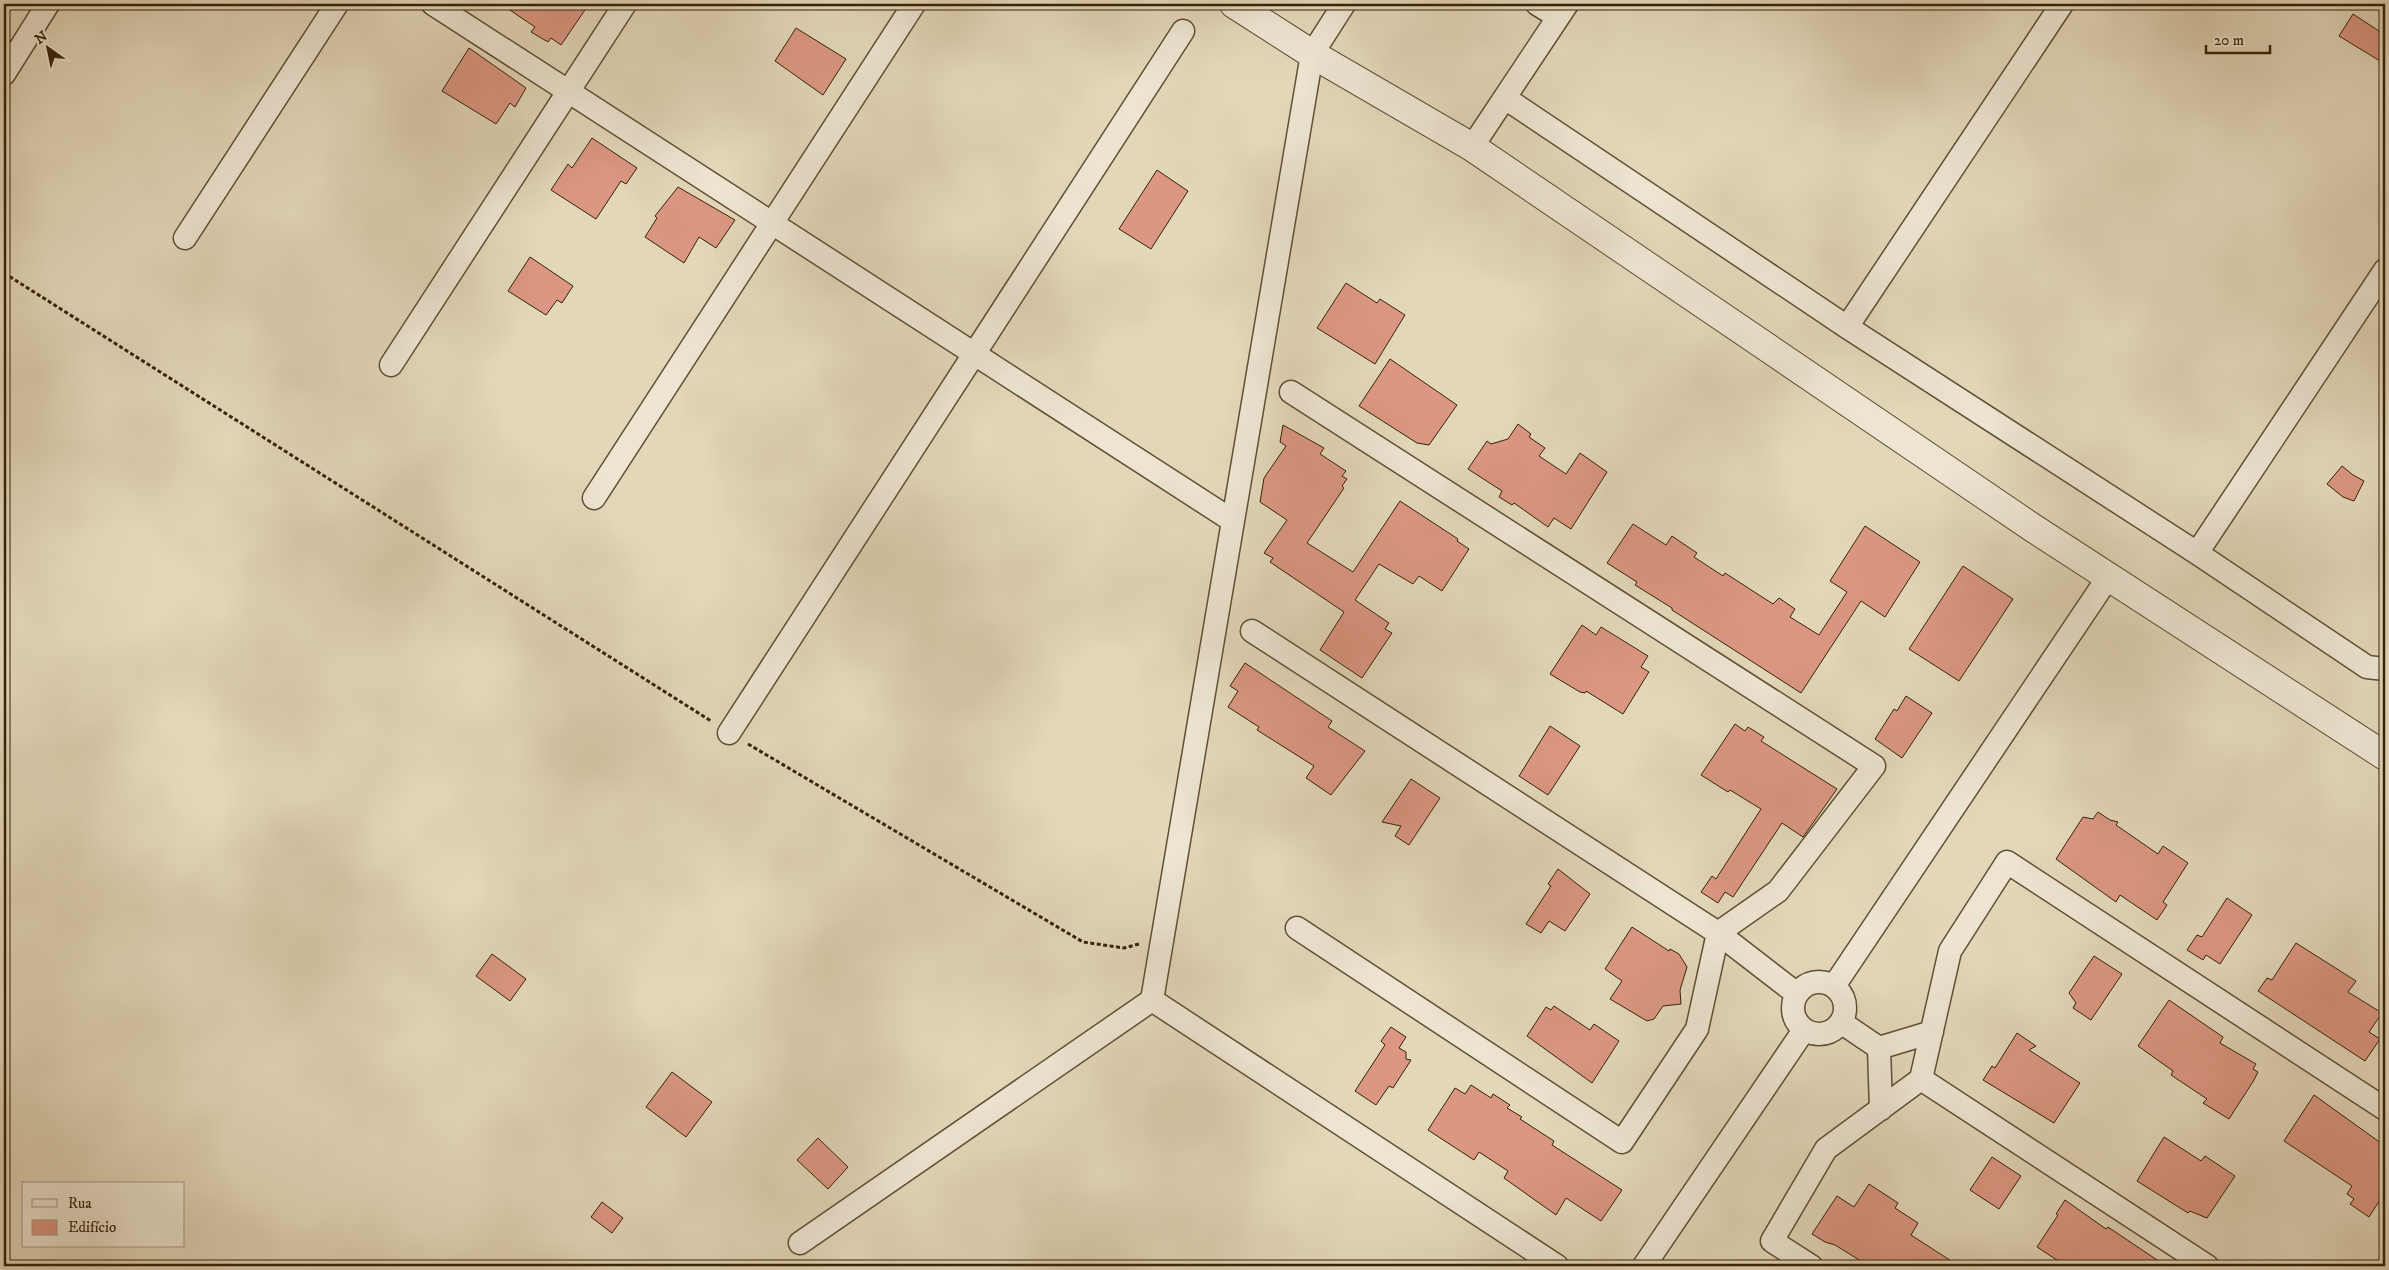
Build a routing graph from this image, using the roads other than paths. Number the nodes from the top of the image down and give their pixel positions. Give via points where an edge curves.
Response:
1 (48, 4) edge
2 (337, 4) edge
3 (433, 4) edge
4 (625, 4) edge
5 (914, 4) edge
6 (1234, 4) edge
7 (1344, 4) edge
8 (1537, 4) edge
9 (2062, 4) edge
10 (1562, 10) edge
11 (1183, 31) dead end
12 (1312, 54) junction
13 (4, 74) edge
14 (569, 91) junction
15 (1505, 98) junction
16 (1472, 147) junction
17 (772, 223) junction
18 (185, 238) dead end
19 (2385, 270) edge
20 (1846, 328) junction
21 (974, 354) junction
22 (391, 365) dead end
23 (1291, 392) dead end
24 (594, 498) dead end
25 (1233, 521) junction
26 (2197, 553) junction
27 (2109, 576) junction
28 (1252, 631) dead end
29 (2385, 669) edge
30 (729, 733) road end
31 (2385, 756) edge
32 (1297, 928) dead end
33 (1718, 933) junction
34 (1834, 986) junction
35 (1797, 994) junction
36 (1152, 1000) junction
37 (1842, 1023) junction
38 (1804, 1030) junction
39 (1932, 1032) junction
40 (1879, 1048) junction
41 (1921, 1079) junction
42 (1880, 1109) junction
43 (2385, 1109) edge
44 (800, 1243) dead end
45 (1557, 1266) edge
46 (1644, 1266) edge
47 (1811, 1266) edge
48 (2207, 1266) edge

1 - 13 street
2 - 18 street
3 - 14 street
4 - 14 street
5 - 17 street
6 - 12 street
7 - 12 street
8 - 10 street
9 - 20 street
10 - 15 street
11 - 21 street
12 - 16 street
12 - 25 street
14 - 17 street
14 - 22 street
15 - 16 street
15 - 20 street
16 - 27 street via 2033,528
17 - 21 street
17 - 24 street
19 - 26 street
20 - 26 street
21 - 25 street
21 - 30 street
23 - 33 street via 1874,766 1778,891
25 - 36 street
26 - 29 street via 2367,667
27 - 31 street
27 - 34 street
28 - 33 street
32 - 33 street via 1622,1142 1698,1029
33 - 35 street
34 - 35 street via 1821,982 1808,985
34 - 37 street via 1843,996 1846,1009
35 - 38 street via 1793,1006 1795,1020
36 - 44 street
36 - 45 street
37 - 38 street via 1824,1034
37 - 40 street
38 - 46 street
39 - 40 street
39 - 41 street
39 - 43 street via 1950,951 2007,862
40 - 42 street
41 - 42 street
41 - 48 street
42 - 47 street via 1826,1149 1772,1241

